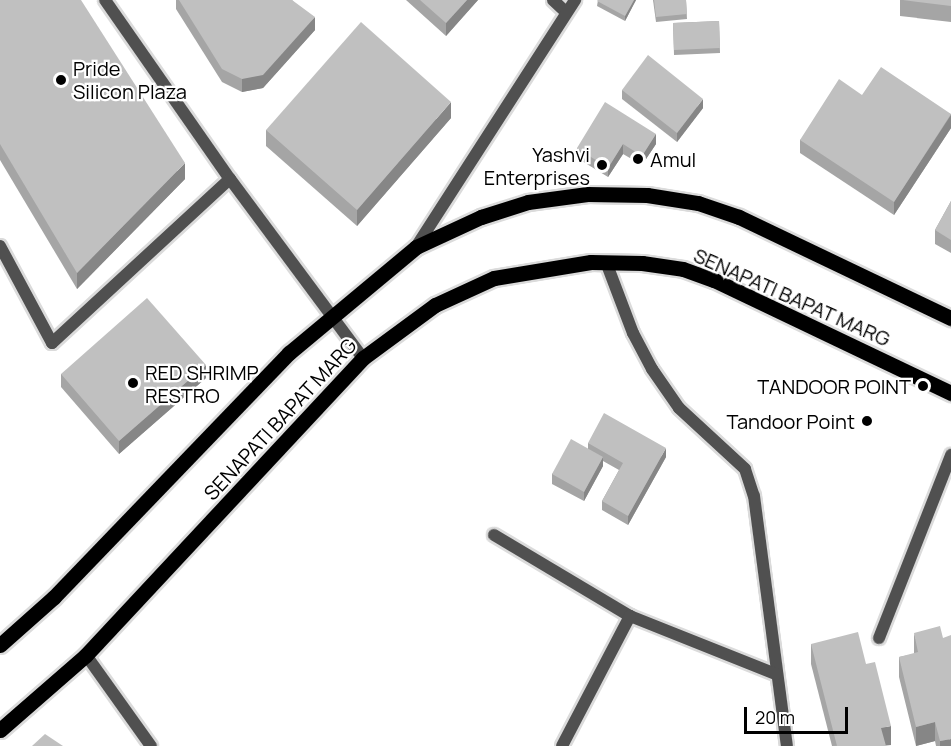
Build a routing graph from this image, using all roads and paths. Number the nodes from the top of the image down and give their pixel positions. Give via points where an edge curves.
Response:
1 (105, 0) edge
2 (553, 0) edge
3 (575, 0) edge
4 (566, 12) junction
5 (230, 179) junction
6 (0, 246) edge
7 (416, 247) junction
8 (606, 262) junction
9 (332, 315) junction
10 (951, 318) edge
11 (363, 358) junction
12 (951, 393) edge
13 (951, 455) edge
14 (494, 535) dead end
15 (630, 616) junction
16 (879, 638) dead end
17 (0, 645) edge
18 (86, 655) junction
19 (776, 674) junction
20 (0, 730) edge
21 (151, 746) edge
22 (562, 746) edge
23 (787, 746) edge

1 - 5 street
2 - 4 street
3 - 4 street
4 - 7 street
5 - 6 street via 51,343
5 - 9 street
7 - 9 main road, SENAPATI BAPAT MARG
7 - 10 main road, SENAPATI BAPAT MARG via 452,227 528,202 587,194 648,195 698,203 739,217
8 - 11 main road, SENAPATI BAPAT MARG via 494,278 435,305
8 - 12 main road, SENAPATI BAPAT MARG via 674,267 714,280
8 - 19 street via 633,333 652,369 679,408 745,469 754,496
9 - 11 street
9 - 17 main road, SENAPATI BAPAT MARG via 289,353 48,602
11 - 18 main road, SENAPATI BAPAT MARG
13 - 16 street
14 - 15 street
15 - 19 street
15 - 22 street
18 - 20 main road, SENAPATI BAPAT MARG
18 - 21 street
19 - 23 street

